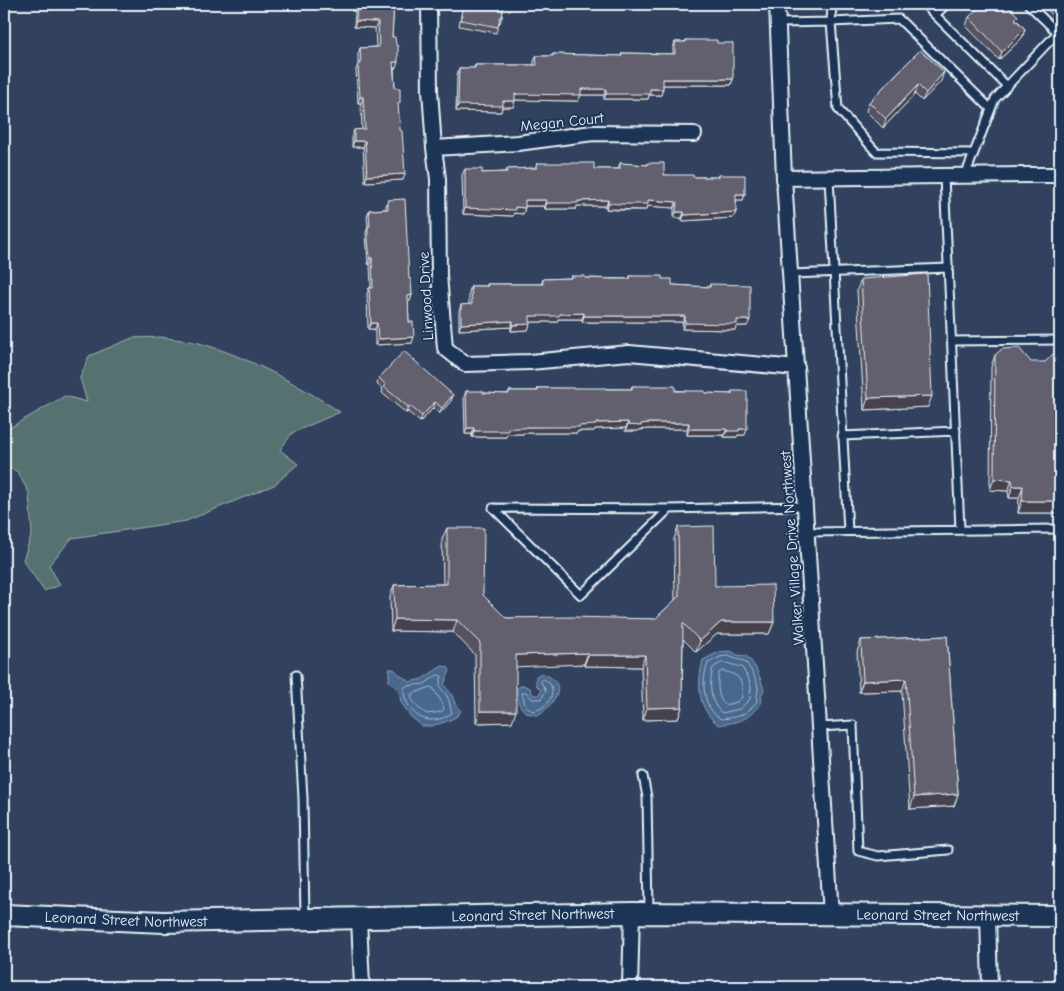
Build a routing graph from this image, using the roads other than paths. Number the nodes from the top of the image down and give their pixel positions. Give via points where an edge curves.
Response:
1 (429, 4) edge
2 (777, 4) edge
3 (832, 4) edge
4 (924, 4) edge
5 (947, 4) edge
6 (1028, 4) edge
7 (935, 15) junction
8 (831, 22) junction
9 (778, 23) junction
10 (1059, 32) edge
11 (1007, 86) junction
12 (991, 109) junction
13 (694, 134) dead end
14 (434, 148) junction
15 (974, 153) junction
16 (944, 175) junction
17 (965, 176) junction
18 (784, 178) junction
19 (829, 178) junction
20 (1060, 178) edge
21 (949, 268) junction
22 (834, 272) junction
23 (791, 274) junction
24 (1060, 340) edge
25 (952, 341) junction
26 (797, 368) junction
27 (956, 431) junction
28 (842, 436) junction
29 (806, 506) junction
30 (669, 509) junction
31 (1060, 529) edge
32 (960, 530) junction
33 (848, 531) junction
34 (807, 532) junction
35 (296, 674) dead end
36 (820, 727) junction
37 (643, 776) dead end
38 (948, 850) dead end
39 (640, 914) junction
40 (4, 915) edge
41 (831, 915) junction
42 (988, 916) junction
43 (1060, 916) edge
44 (360, 918) junction
45 (305, 919) junction
46 (362, 987) edge
47 (630, 987) edge
48 (990, 987) edge

1 - 14 street, Linwood Drive
2 - 9 street, Walker Village Drive Northwest
3 - 8 lane
4 - 7 lane
5 - 7 lane
6 - 10 lane
7 - 11 lane
8 - 9 lane
8 - 12 lane via 899,19
8 - 15 lane via 838,109 876,152
9 - 18 street, Walker Village Drive Northwest
10 - 11 lane
11 - 12 lane
12 - 15 lane
13 - 14 street, Megan Court via 593,133 518,143
14 - 26 street, Linwood Drive via 445,348 466,364 629,353
15 - 17 lane
16 - 17 street
16 - 19 street
16 - 21 lane
17 - 20 street via 1056,175
18 - 19 street
18 - 23 street, Walker Village Drive Northwest
19 - 22 lane
21 - 22 lane
21 - 25 lane
22 - 23 lane
22 - 28 lane
23 - 26 street, Walker Village Drive Northwest
24 - 25 lane
25 - 27 lane
26 - 29 street, Walker Village Drive Northwest
27 - 28 lane
27 - 32 lane
28 - 33 lane
29 - 30 lane
29 - 34 street, Walker Village Drive Northwest
30 - 30 lane via 610,509 493,508 581,595
31 - 32 lane
32 - 33 lane
33 - 34 lane
34 - 36 street, Walker Village Drive Northwest
35 - 45 lane
36 - 38 lane via 853,725 858,851 878,856
36 - 41 street, Walker Village Drive Northwest
37 - 39 lane via 646,797
39 - 41 main road, Leonard Street Northwest
39 - 44 main road, Leonard Street Northwest
39 - 47 street
40 - 45 main road, Leonard Street Northwest via 163,922
41 - 42 main road, Leonard Street Northwest
42 - 43 main road, Leonard Street Northwest
42 - 48 street
44 - 45 main road, Leonard Street Northwest
44 - 46 street

